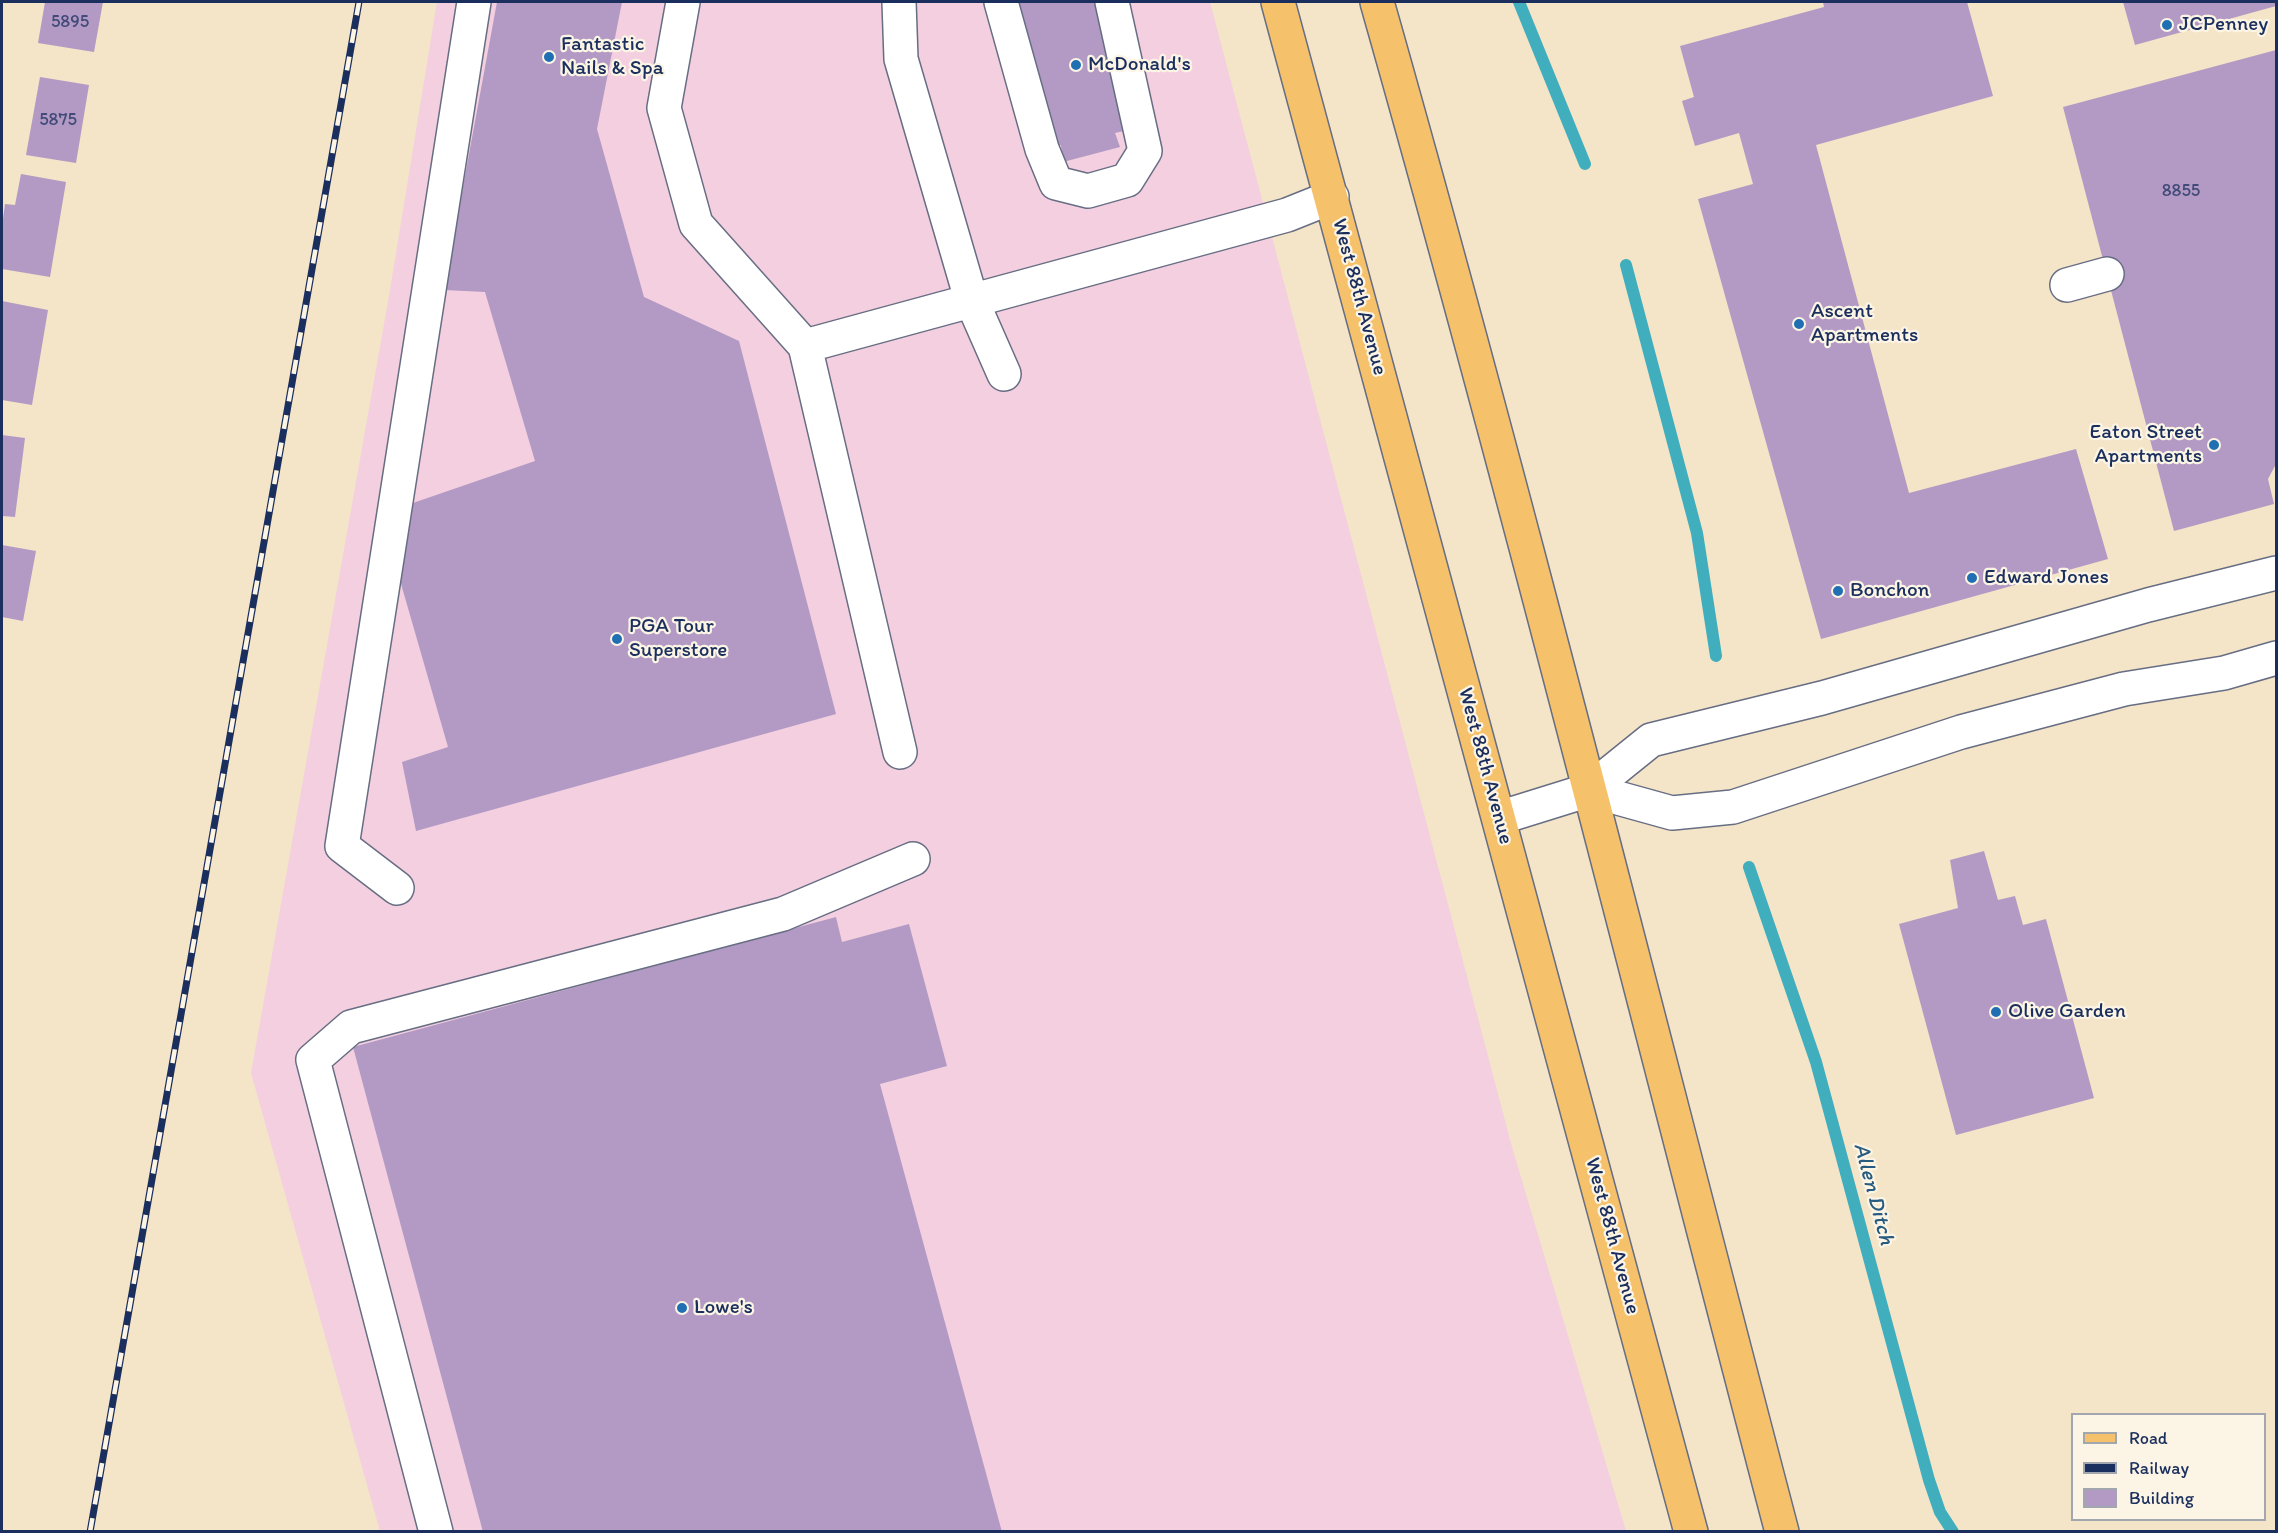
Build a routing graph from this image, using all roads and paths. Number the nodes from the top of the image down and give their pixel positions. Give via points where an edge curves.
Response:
1 (474, 2) edge
2 (682, 2) edge
3 (899, 2) edge
4 (1001, 2) edge
5 (1113, 2) edge
6 (1278, 2) edge
7 (1377, 2) edge
8 (1332, 197) junction
9 (2108, 274) dead end
10 (2067, 285) dead end
11 (971, 299) junction
12 (805, 346) junction
13 (1004, 374) dead end
14 (2277, 573) edge
15 (2277, 658) edge
16 (900, 752) dead end
17 (1589, 790) junction
18 (1499, 818) junction
19 (914, 859) dead end
20 (397, 888) dead end
21 (436, 1532) edge
22 (1691, 1532) edge
23 (1782, 1532) edge

1 - 20 street via 342,846
2 - 12 street via 664,108 696,224
3 - 11 street via 901,59
4 - 5 street via 1042,149 1056,183 1088,191 1127,180 1145,151
6 - 8 main road, West 88th Avenue
7 - 17 main road via 1512,488
8 - 11 street via 1287,215
8 - 18 main road, West 88th Avenue
9 - 10 street
11 - 12 street
11 - 13 street
12 - 16 street
14 - 17 street via 2148,605 1822,698 1651,740
15 - 17 street via 2224,673 2124,689 1961,732 1733,807 1672,813
17 - 18 street
17 - 23 main road
18 - 22 main road, West 88th Avenue
19 - 21 street via 783,914 351,1027 313,1060

